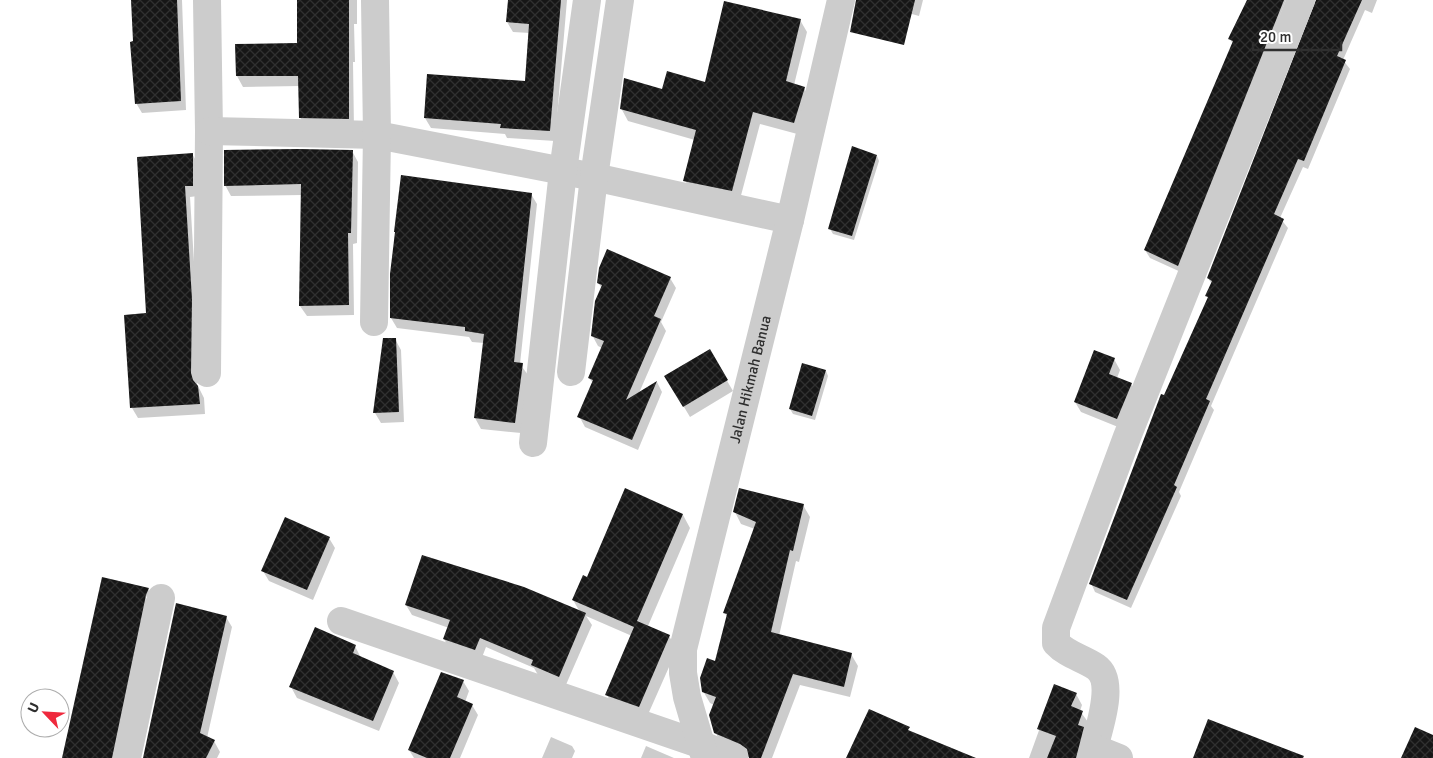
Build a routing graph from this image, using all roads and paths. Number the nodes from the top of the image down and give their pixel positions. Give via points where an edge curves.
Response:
1 (207, 0) edge
2 (375, 0) edge
3 (587, 0) edge
4 (620, 0) edge
5 (841, 0) edge
6 (1301, 0) edge
7 (209, 131) junction
8 (377, 135) junction
9 (563, 172) junction
10 (594, 178) junction
11 (790, 220) junction
12 (374, 322) dead end
13 (571, 372) dead end
14 (207, 373) dead end
15 (533, 443) dead end
16 (161, 598) dead end
17 (341, 621) dead end
18 (703, 751) edge
19 (1092, 753) edge
20 (127, 758) edge
21 (734, 758) edge
22 (1119, 758) edge

1 - 7 street
2 - 8 street
3 - 9 street
4 - 10 street
5 - 11 street, Jalan Hikmah Banua
6 - 19 street via 1127,438 1056,628 1056,643 1061,649 1097,668 1104,676 1106,696
7 - 8 street
7 - 14 street
8 - 9 street
8 - 12 street
9 - 10 street
9 - 15 street
10 - 11 street
10 - 13 street
11 - 18 street, Jalan Hikmah Banua via 684,649 683,673
16 - 20 street
17 - 18 street
18 - 21 street
19 - 22 street

